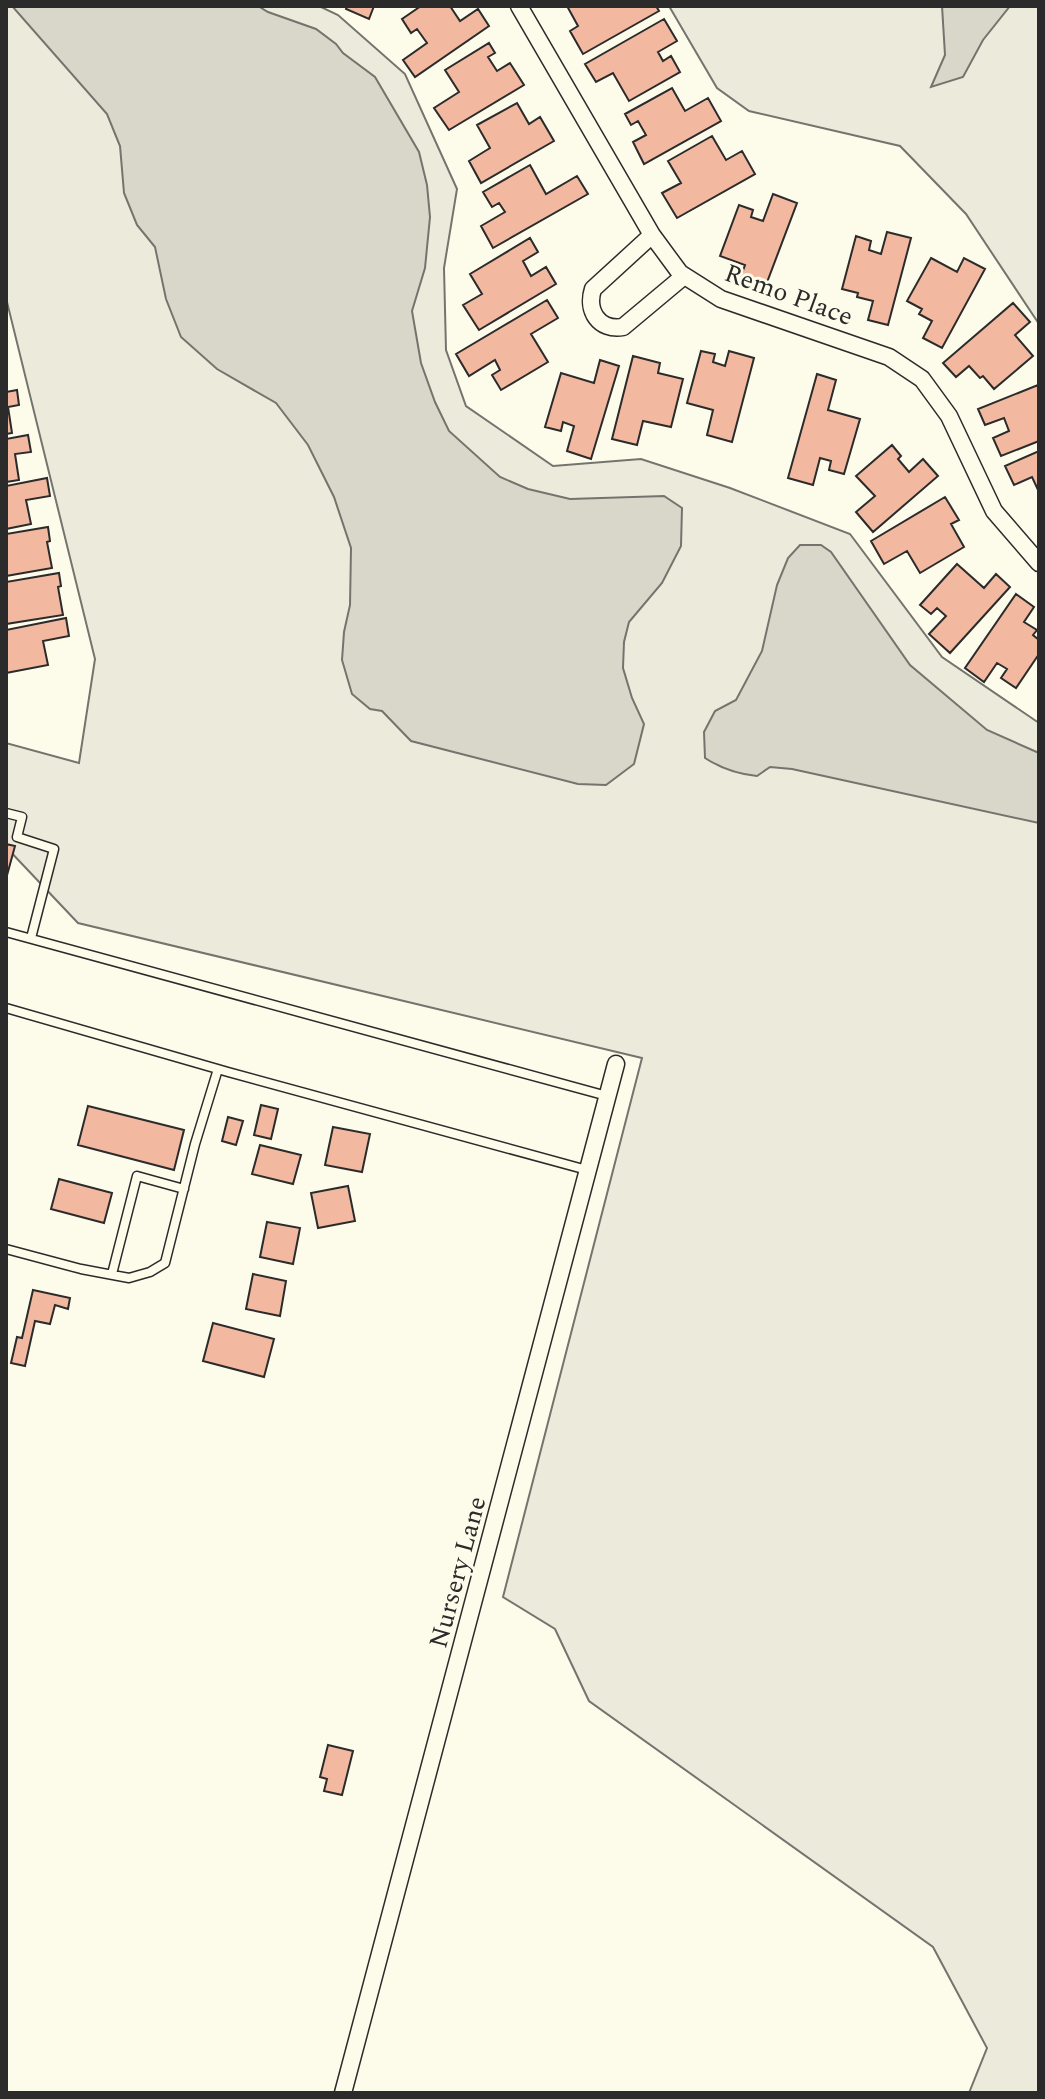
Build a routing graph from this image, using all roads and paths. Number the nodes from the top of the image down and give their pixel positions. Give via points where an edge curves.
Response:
1 (519, 6) edge
2 (652, 235) junction
3 (684, 276) junction
4 (1039, 563) edge
5 (6, 813) edge
6 (6, 932) edge
7 (31, 938) junction
8 (6, 1008) edge
9 (616, 1064) dead end
10 (218, 1069) junction
11 (608, 1096) junction
12 (588, 1170) junction
13 (184, 1189) junction
14 (6, 1249) edge
15 (112, 1274) junction
16 (343, 2093) edge

1 - 2 street, Remo Place
2 - 3 street, Remo Place
2 - 3 street via 593,289 592,314 612,329 623,327
3 - 4 street, Remo Place via 721,299 889,357 922,379 949,416 994,511
5 - 7 lane via 22,817 17,837 54,849
6 - 7 lane
7 - 11 lane
8 - 10 lane
9 - 11 street, Nursery Lane
10 - 12 lane
10 - 13 lane
11 - 12 street, Nursery Lane
12 - 16 street, Nursery Lane
13 - 15 lane via 165,1263 129,1278
13 - 15 lane via 137,1176
14 - 15 lane

